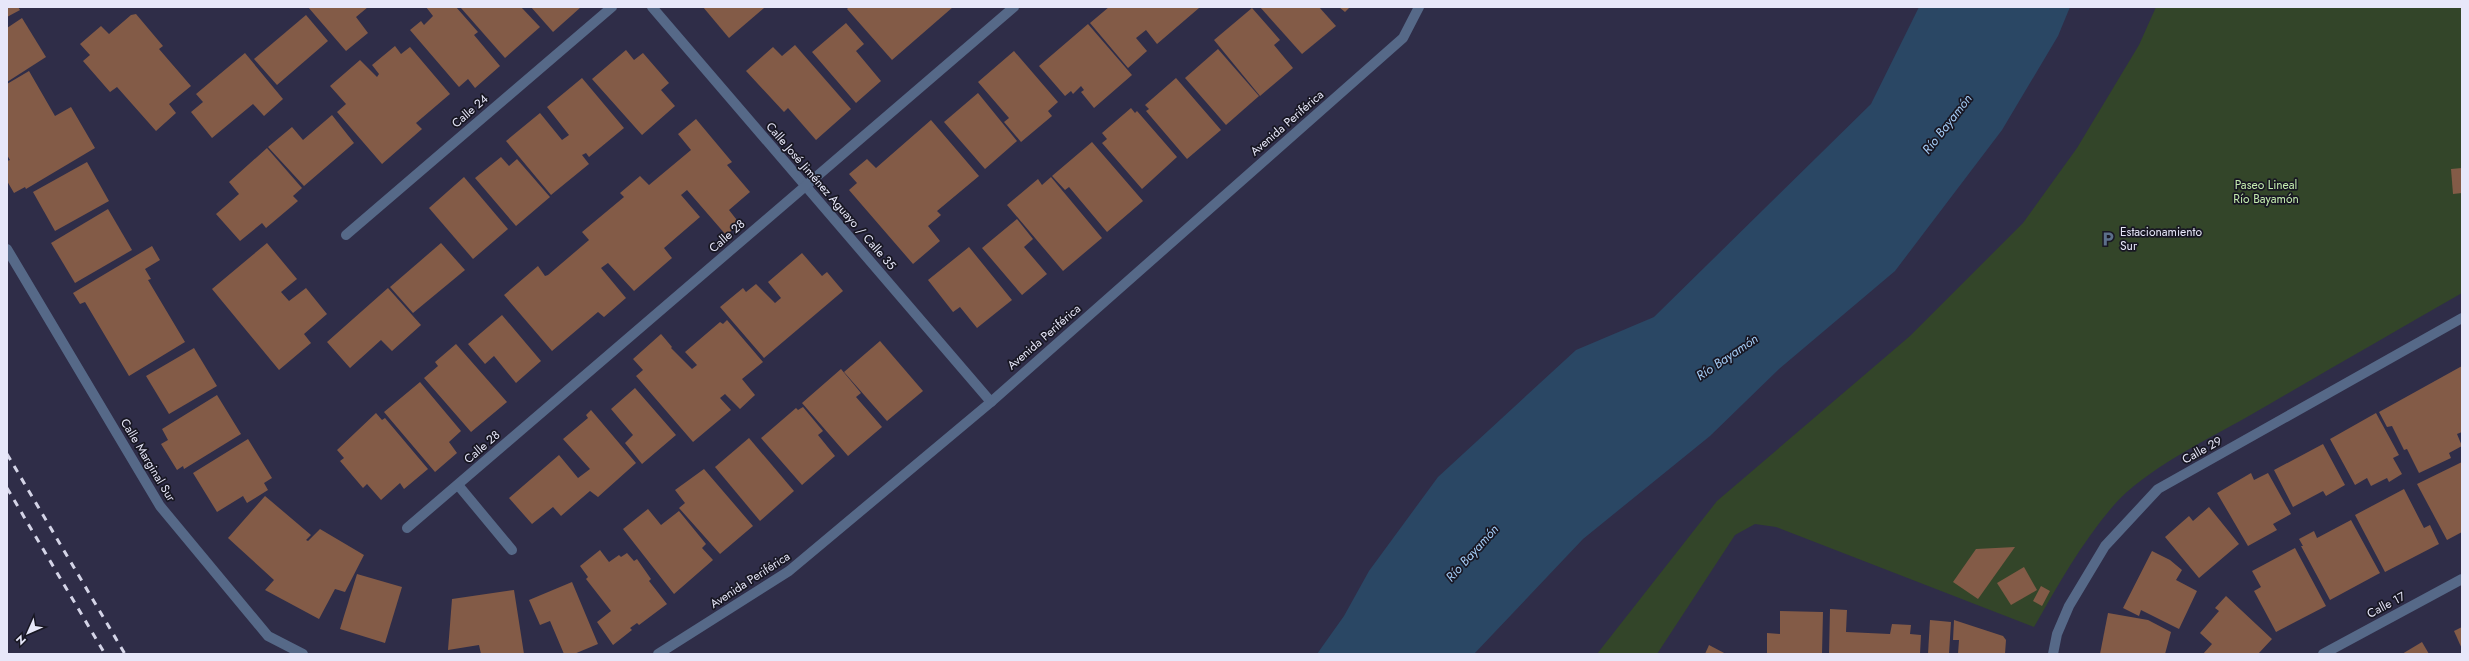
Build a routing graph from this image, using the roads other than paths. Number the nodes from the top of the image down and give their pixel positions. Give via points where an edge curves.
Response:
1 (612, 7) edge
2 (652, 7) edge
3 (1014, 7) edge
4 (1419, 7) edge
5 (806, 185) junction
6 (346, 235) dead end
7 (7, 249) edge
8 (2462, 318) edge
9 (991, 402) junction
10 (458, 485) junction
11 (407, 528) dead end
12 (512, 550) dead end
13 (2462, 579) edge
14 (304, 654) edge
15 (658, 654) edge
16 (2052, 654) edge
17 (2323, 654) edge

1 - 6 street, Calle 24
2 - 5 street, Calle José Jiménez Aguayo / Calle 35
3 - 5 street, Calle 28
4 - 9 street, Avenida Periférica via 1403,38
5 - 9 street, Calle José Jiménez Aguayo / Calle 35
5 - 10 street, Calle 28
7 - 14 street, Calle Marginal Sur via 160,506 268,636
8 - 16 street, Calle 29 via 2158,489 2105,546 2069,606 2056,634
9 - 15 street, Avenida Periférica via 789,572
10 - 11 street, Calle 28
10 - 12 street
13 - 17 street, Calle 17

